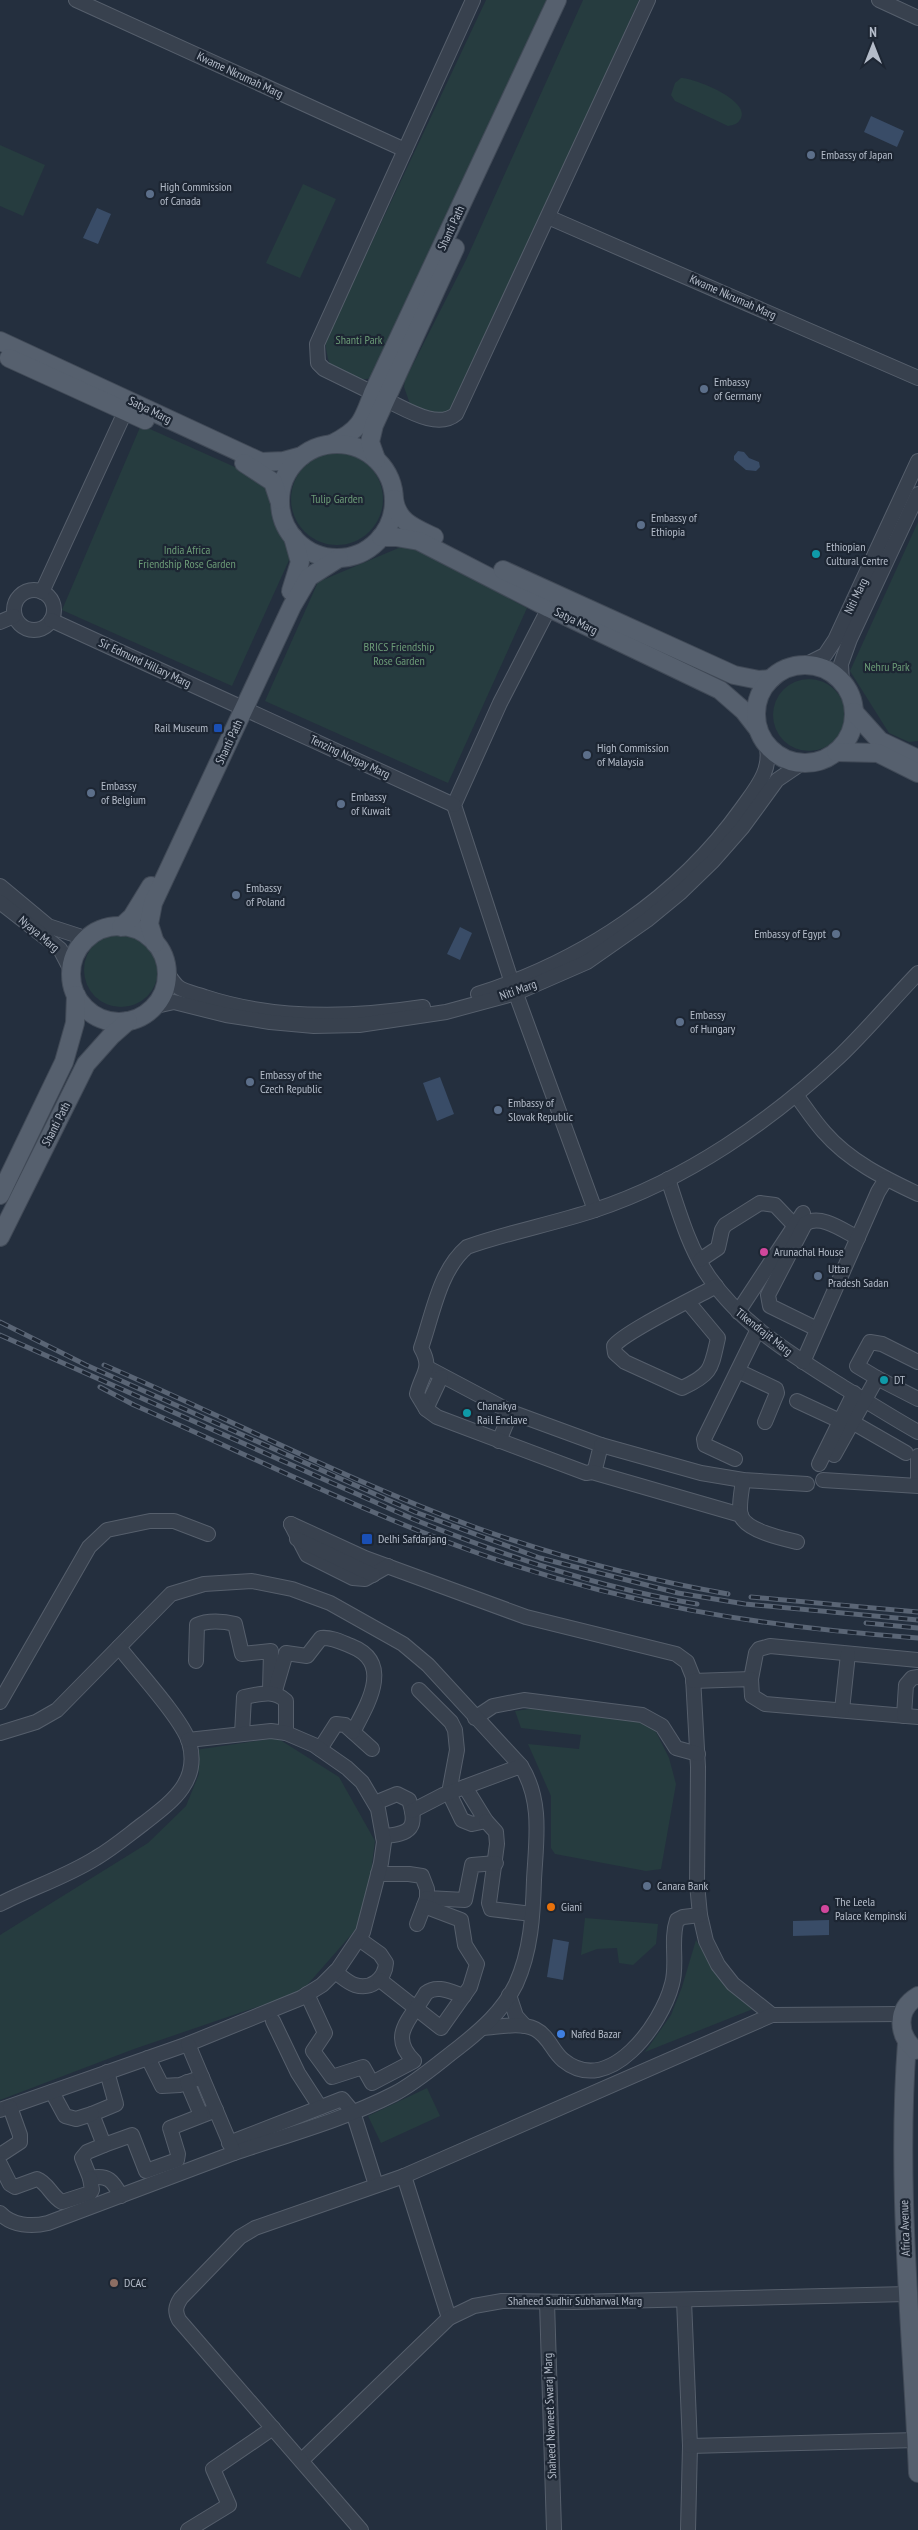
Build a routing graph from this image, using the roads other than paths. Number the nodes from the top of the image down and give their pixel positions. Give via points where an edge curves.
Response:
1 (76, 0) edge
2 (473, 0) edge
3 (557, 0) edge
4 (569, 0) edge
5 (648, 0) edge
6 (879, 0) edge
7 (918, 18) edge
8 (405, 150) junction
9 (548, 217) junction
10 (0, 341) edge
11 (0, 354) edge
12 (918, 378) edge
13 (380, 396) junction
14 (125, 412) junction
15 (332, 444) junction
16 (303, 455) junction
17 (376, 459) junction
18 (918, 461) edge
19 (918, 494) edge
20 (394, 499) junction
21 (280, 506) junction
22 (293, 537) junction
23 (381, 537) junction
24 (338, 558) junction
25 (42, 592) junction
26 (550, 608) junction
27 (14, 616) junction
28 (51, 620) junction
29 (0, 622) edge
30 (806, 666) junction
31 (771, 679) junction
32 (842, 683) junction
33 (242, 708) junction
34 (854, 712) junction
35 (762, 736) junction
36 (836, 752) junction
37 (918, 759) edge
38 (802, 763) junction
39 (918, 773) edge
40 (454, 805) junction
41 (0, 886) edge
42 (0, 902) edge
43 (120, 927) junction
44 (88, 939) junction
45 (155, 943) junction
46 (72, 972) junction
47 (168, 973) junction
48 (918, 973) edge
49 (514, 988) junction
50 (76, 995) junction
51 (156, 1006) junction
52 (128, 1022) junction
53 (796, 1095) junction
54 (668, 1179) junction
55 (886, 1179) junction
56 (918, 1194) edge
57 (0, 1195) edge
58 (595, 1210) junction
59 (803, 1213) dead end
60 (795, 1226) junction
61 (0, 1237) edge
62 (858, 1238) junction
63 (700, 1260) junction
64 (716, 1286) junction
65 (688, 1302) junction
66 (738, 1312) junction
67 (758, 1329) junction
68 (817, 1329) junction
69 (803, 1362) junction
70 (918, 1362) edge
71 (428, 1368) junction
72 (738, 1371) junction
73 (440, 1377) junction
74 (877, 1378) junction
75 (859, 1397) junction
76 (918, 1399) edge
77 (796, 1401) dead end
78 (426, 1409) junction
79 (511, 1412) junction
80 (765, 1422) dead end
81 (846, 1422) junction
82 (918, 1432) edge
83 (498, 1441) junction
84 (601, 1445) junction
85 (834, 1455) dead end
86 (912, 1455) edge
87 (735, 1459) dead end
88 (819, 1464) dead end
89 (592, 1472) junction
90 (743, 1480) junction
91 (823, 1480) dead end
92 (918, 1481) edge
93 (807, 1484) dead end
94 (918, 1486) edge
95 (741, 1515) junction
96 (208, 1534) dead end
97 (797, 1542) dead end
98 (388, 1566) junction
99 (119, 1647) junction
100 (848, 1654) junction
101 (918, 1660) edge
102 (196, 1661) dead end
103 (918, 1677) edge
104 (751, 1679) junction
105 (693, 1681) junction
106 (419, 1690) dead end
107 (272, 1693) junction
108 (0, 1702) edge
109 (842, 1710) junction
110 (904, 1716) junction
111 (918, 1717) edge
112 (475, 1718) junction
113 (353, 1732) junction
114 (0, 1733) edge
115 (286, 1733) junction
116 (242, 1734) junction
117 (188, 1740) junction
118 (320, 1749) junction
119 (372, 1749) dead end
120 (698, 1754) junction
121 (521, 1766) junction
122 (465, 1787) junction
123 (450, 1793) junction
124 (375, 1803) junction
125 (412, 1811) junction
126 (486, 1821) junction
127 (383, 1836) junction
128 (496, 1863) junction
129 (378, 1874) junction
130 (426, 1902) junction
131 (0, 1904) edge
132 (532, 1914) junction
133 (700, 1915) junction
134 (417, 1924) dead end
135 (359, 1939) junction
136 (335, 1972) junction
137 (380, 1980) junction
138 (918, 1982) edge
139 (307, 1994) junction
140 (509, 1995) junction
141 (464, 1996) junction
142 (915, 1997) edge
143 (417, 2009) junction
144 (902, 2014) junction
145 (772, 2015) junction
146 (273, 2021) dead end
147 (525, 2026) junction
148 (483, 2028) junction
149 (188, 2044) junction
150 (913, 2047) edge
151 (148, 2058) junction
152 (107, 2072) junction
153 (202, 2077) junction
154 (187, 2082) junction
155 (52, 2092) junction
156 (320, 2107) junction
157 (5, 2108) edge
158 (216, 2110) junction
159 (353, 2112) junction
160 (92, 2114) junction
161 (201, 2115) junction
162 (104, 2145) junction
163 (232, 2148) junction
164 (0, 2155) edge
165 (0, 2164) edge
166 (404, 2176) junction
167 (90, 2178) junction
168 (376, 2184) junction
169 (122, 2196) junction
170 (0, 2214) edge
171 (908, 2294) junction
172 (684, 2300) junction
173 (547, 2302) junction
174 (449, 2318) junction
175 (273, 2428) junction
176 (916, 2440) junction
177 (690, 2446) junction
178 (302, 2460) junction
179 (918, 2473) edge
180 (188, 2530) edge
181 (361, 2530) edge
182 (554, 2530) edge
183 (688, 2530) edge

1 - 8 street, Kwame Nkrumah Marg
2 - 8 street
3 - 13 main road, Shanti Path
4 - 13 main road, Shanti Path
5 - 9 street
6 - 7 street
8 - 13 street via 317,344 318,363 324,369
9 - 12 street, Kwame Nkrumah Marg
9 - 13 street via 456,414 450,419 436,420
10 - 16 main road, Satya Marg via 261,462 284,461
11 - 14 main road, Satya Marg
13 - 15 main road, Shanti Path via 359,427
13 - 17 main road, Shanti Path via 370,442
14 - 21 main road, Satya Marg via 238,460 265,475 273,482
14 - 25 street
15 - 16 main road
15 - 17 main road via 355,447
16 - 21 main road via 285,478
17 - 20 main road via 392,484
18 - 30 street, Niti Marg via 835,640 825,655
19 - 32 street, Niti Marg via 850,638 841,664
20 - 23 main road via 391,519
20 - 31 main road, Satya Marg via 401,518 409,526 741,678
21 - 22 main road
22 - 24 main road via 313,553
22 - 33 main road, Shanti Path via 300,562 296,582
23 - 24 main road via 367,550
23 - 26 main road, Satya Marg via 418,541
24 - 33 main road, Shanti Path via 309,577 303,585
25 - 27 street via 29,591 18,598
25 - 28 street via 52,601
26 - 35 main road, Satya Marg via 720,690 744,711
26 - 40 street via 500,703
27 - 28 street via 28,630 41,629
27 - 29 street
28 - 33 street, Sir Edmund Hillary Marg
30 - 31 main road via 781,672
30 - 32 main road via 829,672
31 - 35 main road via 756,706
32 - 34 main road
33 - 40 street, Tenzing Norgay Marg
33 - 43 main road, Shanti Path via 144,899 132,917
33 - 45 main road, Shanti Path via 153,903 149,924
34 - 36 main road via 851,730
34 - 37 main road via 880,741
35 - 38 main road via 782,757
35 - 49 street, Niti Marg via 769,754 761,781 729,825 680,878 616,929
36 - 38 main road via 820,760
36 - 39 main road via 878,753
38 - 49 street, Niti Marg via 770,788 742,828 713,861 647,920 587,962
40 - 49 street
41 - 44 street, Nyaya Marg via 48,926
42 - 46 street, Nyaya Marg via 54,944
43 - 44 main road via 103,930
43 - 45 main road via 145,934
44 - 46 main road via 76,954
45 - 47 main road via 166,962
46 - 50 main road
47 - 49 street, Niti Marg via 178,987 227,1004 308,1015 389,1012
47 - 51 main road via 165,991
48 - 53 street via 841,1055
49 - 51 street, Niti Marg via 446,1012 359,1025 314,1026 270,1022 174,1002
49 - 58 street
50 - 52 main road via 87,1010 102,1019
50 - 57 main road, Shanti Path via 75,1023 64,1062
51 - 52 main road
52 - 61 main road, Shanti Path via 110,1036 86,1064
53 - 54 street via 755,1125
53 - 55 street via 824,1133 844,1151
54 - 58 street
54 - 63 street, Tikendrajit Marg
55 - 56 street
55 - 62 street
58 - 71 street via 485,1240 454,1258 421,1348
59 - 60 street
60 - 63 street via 776,1205 760,1203 726,1225 718,1248
60 - 66 street
62 - 68 street
62 - 68 street via 820,1220 809,1221 768,1295 770,1306
63 - 64 street, Tikendrajit Marg
64 - 65 street
64 - 66 street, Tikendrajit Marg
65 - 65 street via 617,1342 615,1353 625,1362 682,1388 700,1380 710,1369 718,1338
66 - 67 street, Tikendrajit Marg
67 - 69 street, Tikendrajit Marg
67 - 72 street
68 - 69 street
69 - 75 street, Tikendrajit Marg
70 - 74 street via 882,1344 870,1342 857,1366
71 - 73 street
71 - 78 street via 418,1394
72 - 80 street via 776,1389
72 - 87 street via 704,1439 706,1445
73 - 78 street
73 - 79 street
74 - 75 street
74 - 76 street
75 - 81 street
75 - 82 street, Tikendrajit Marg
77 - 81 street
78 - 83 street via 437,1417
79 - 83 street
79 - 84 street
81 - 85 street
81 - 86 street
81 - 88 street
83 - 89 street via 586,1473
84 - 89 street
84 - 90 street via 701,1473
86 - 92 street
89 - 95 street
90 - 93 street
90 - 95 street
91 - 94 street
95 - 97 street via 745,1521 770,1536
96 - 108 street via 166,1521 133,1523 107,1530 90,1546
98 - 98 street via 291,1524 297,1539 373,1575
98 - 105 street via 526,1617 676,1654 687,1662
99 - 112 street via 166,1598 186,1587 232,1581 271,1584 330,1603 391,1636 416,1654
99 - 114 street via 57,1710 36,1722
99 - 117 street
100 - 101 street
100 - 104 street via 764,1647 756,1653
100 - 109 street
102 - 107 street via 197,1625 235,1624 242,1654 271,1651
103 - 110 street via 906,1685
104 - 105 street
104 - 109 street via 752,1696 765,1704
105 - 120 street
106 - 123 street via 455,1730 457,1750
107 - 113 street via 286,1653 308,1656 321,1638 328,1637 355,1648 374,1667 375,1677 372,1695
107 - 115 street via 286,1701
107 - 116 street via 244,1697
109 - 110 street
110 - 111 street
112 - 120 street via 493,1706 524,1700 642,1715 662,1726 676,1748
112 - 121 street
113 - 118 street via 345,1725 336,1724
113 - 119 street
115 - 116 street
115 - 118 street
116 - 117 street
117 - 131 street via 192,1757 190,1773 174,1800 96,1859
118 - 124 street via 362,1782
120 - 133 street via 696,1884
121 - 122 street
121 - 132 street via 533,1793 537,1821
122 - 123 street
122 - 126 street
123 - 125 street
123 - 126 street via 462,1820 472,1824
124 - 125 street via 397,1794 408,1800
124 - 127 street
125 - 127 street via 414,1822 408,1831
126 - 128 street via 496,1832
127 - 129 street
128 - 130 street via 472,1865 465,1900
128 - 132 street via 489,1903 491,1908
129 - 130 street via 422,1876 427,1889
129 - 135 street
130 - 134 street
130 - 141 street via 461,1920 465,1945 477,1964
132 - 140 street via 524,1961
133 - 145 street via 706,1941 718,1965 733,1984
133 - 147 street via 677,1920 672,1985 663,2007 625,2059 605,2069 581,2070 562,2060 543,2034
135 - 136 street
135 - 137 street via 380,1954 386,1963
136 - 137 street via 355,1985
136 - 139 street
137 - 143 street
138 - 142 main road
139 - 143 street via 325,2033 313,2051 317,2058 332,2077 363,2067 372,2083 414,2062 401,2043 401,2031
139 - 149 street
140 - 147 street via 516,2016
140 - 148 street
141 - 143 street via 431,1989
141 - 143 street via 441,2028
142 - 144 main road
144 - 145 street
144 - 150 main road, Africa Avenue via 902,2029
145 - 166 street
146 - 156 street via 298,2073
147 - 148 street
148 - 159 street via 420,2078 394,2094
149 - 151 street
149 - 153 street
150 - 171 main road, Africa Avenue via 903,2099
151 - 152 street
151 - 154 street via 162,2086
152 - 155 street
152 - 160 street via 116,2104
153 - 154 street
153 - 158 street
154 - 161 street
155 - 157 street
155 - 160 street via 65,2116 76,2119
156 - 159 street via 342,2099
156 - 163 street
157 - 164 street via 20,2135 20,2142
158 - 161 street
158 - 163 street
159 - 163 street
159 - 168 street
160 - 162 street
161 - 162 street via 170,2128 177,2160 146,2171 132,2135
162 - 167 street via 83,2155
163 - 169 street
165 - 167 street via 10,2184 15,2187 37,2179 55,2199 62,2202 90,2193
166 - 168 street
166 - 174 street
167 - 169 street via 102,2176 110,2179
168 - 175 street via 246,2231 177,2305 179,2320
169 - 170 street via 37,2226 14,2223
171 - 172 street, Shaheed Sudhir Subharwal Marg
171 - 176 main road, Africa Avenue
172 - 173 street, Shaheed Sudhir Subharwal Marg
172 - 177 street
173 - 174 street, Shaheed Sudhir Subharwal Marg via 502,2301 474,2306
173 - 182 street, Shaheed Navneet Swaraj Marg
174 - 178 street, Shaheed Sudhir Subharwal Marg
175 - 178 street
175 - 180 street via 213,2469 229,2505
176 - 177 street
176 - 179 main road, Africa Avenue
177 - 183 street
178 - 181 street

